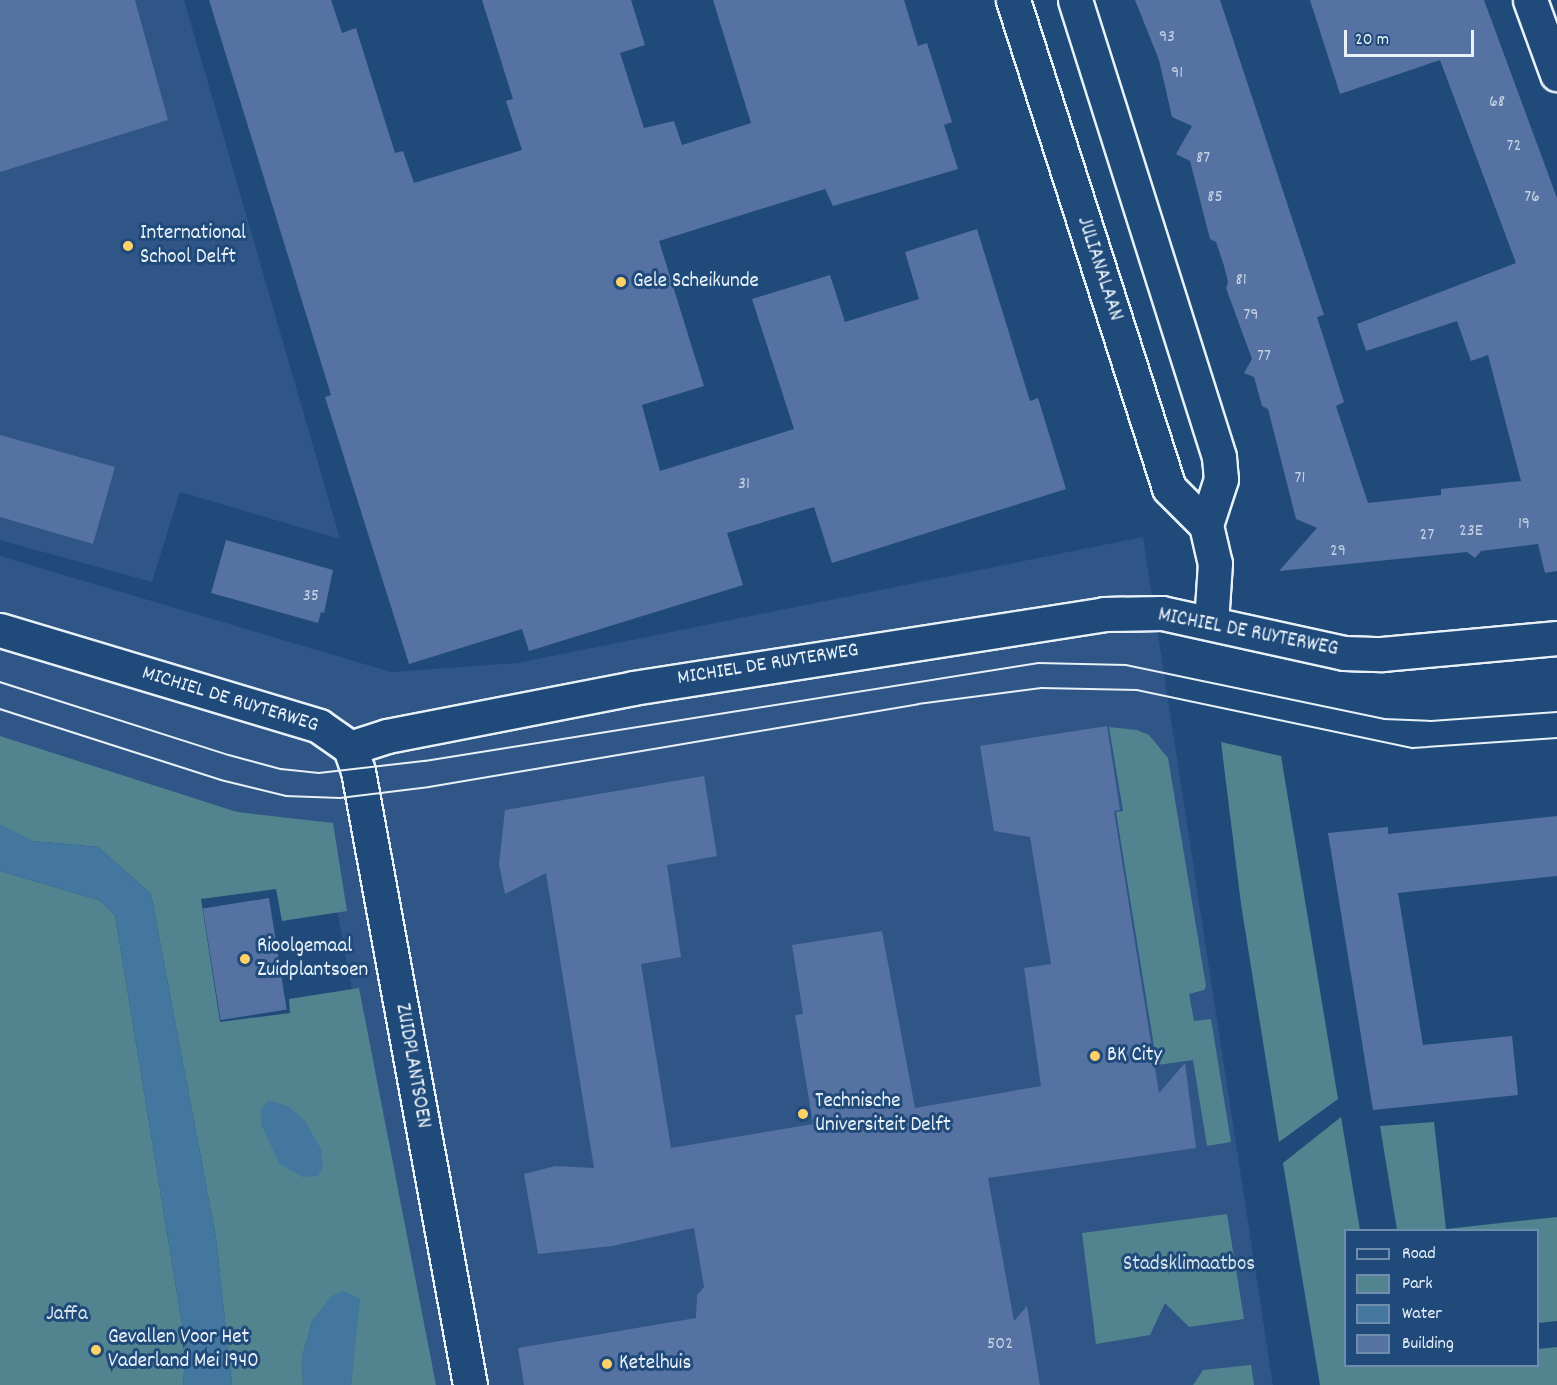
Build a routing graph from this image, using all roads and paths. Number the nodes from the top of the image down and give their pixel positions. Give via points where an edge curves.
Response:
1 (1013, 0) edge
2 (1075, 0) edge
3 (1530, 0) edge
4 (1557, 74) edge
5 (1206, 525) junction
6 (1211, 623) junction
7 (0, 630) edge
8 (1557, 638) edge
9 (350, 748) junction
10 (470, 1385) edge

1 - 5 street, JULIANALAAN via 1169,488
2 - 5 street via 1220,457 1221,479
3 - 4 street
5 - 6 street via 1215,562
6 - 8 street, MICHIEL DE RUYTERWEG via 1344,653 1382,654
6 - 9 street, MICHIEL DE RUYTERWEG via 1133,612 1075,617 633,688 387,736
7 - 9 street, MICHIEL DE RUYTERWEG via 320,726
9 - 10 street, ZUIDPLANTSOEN via 358,771

